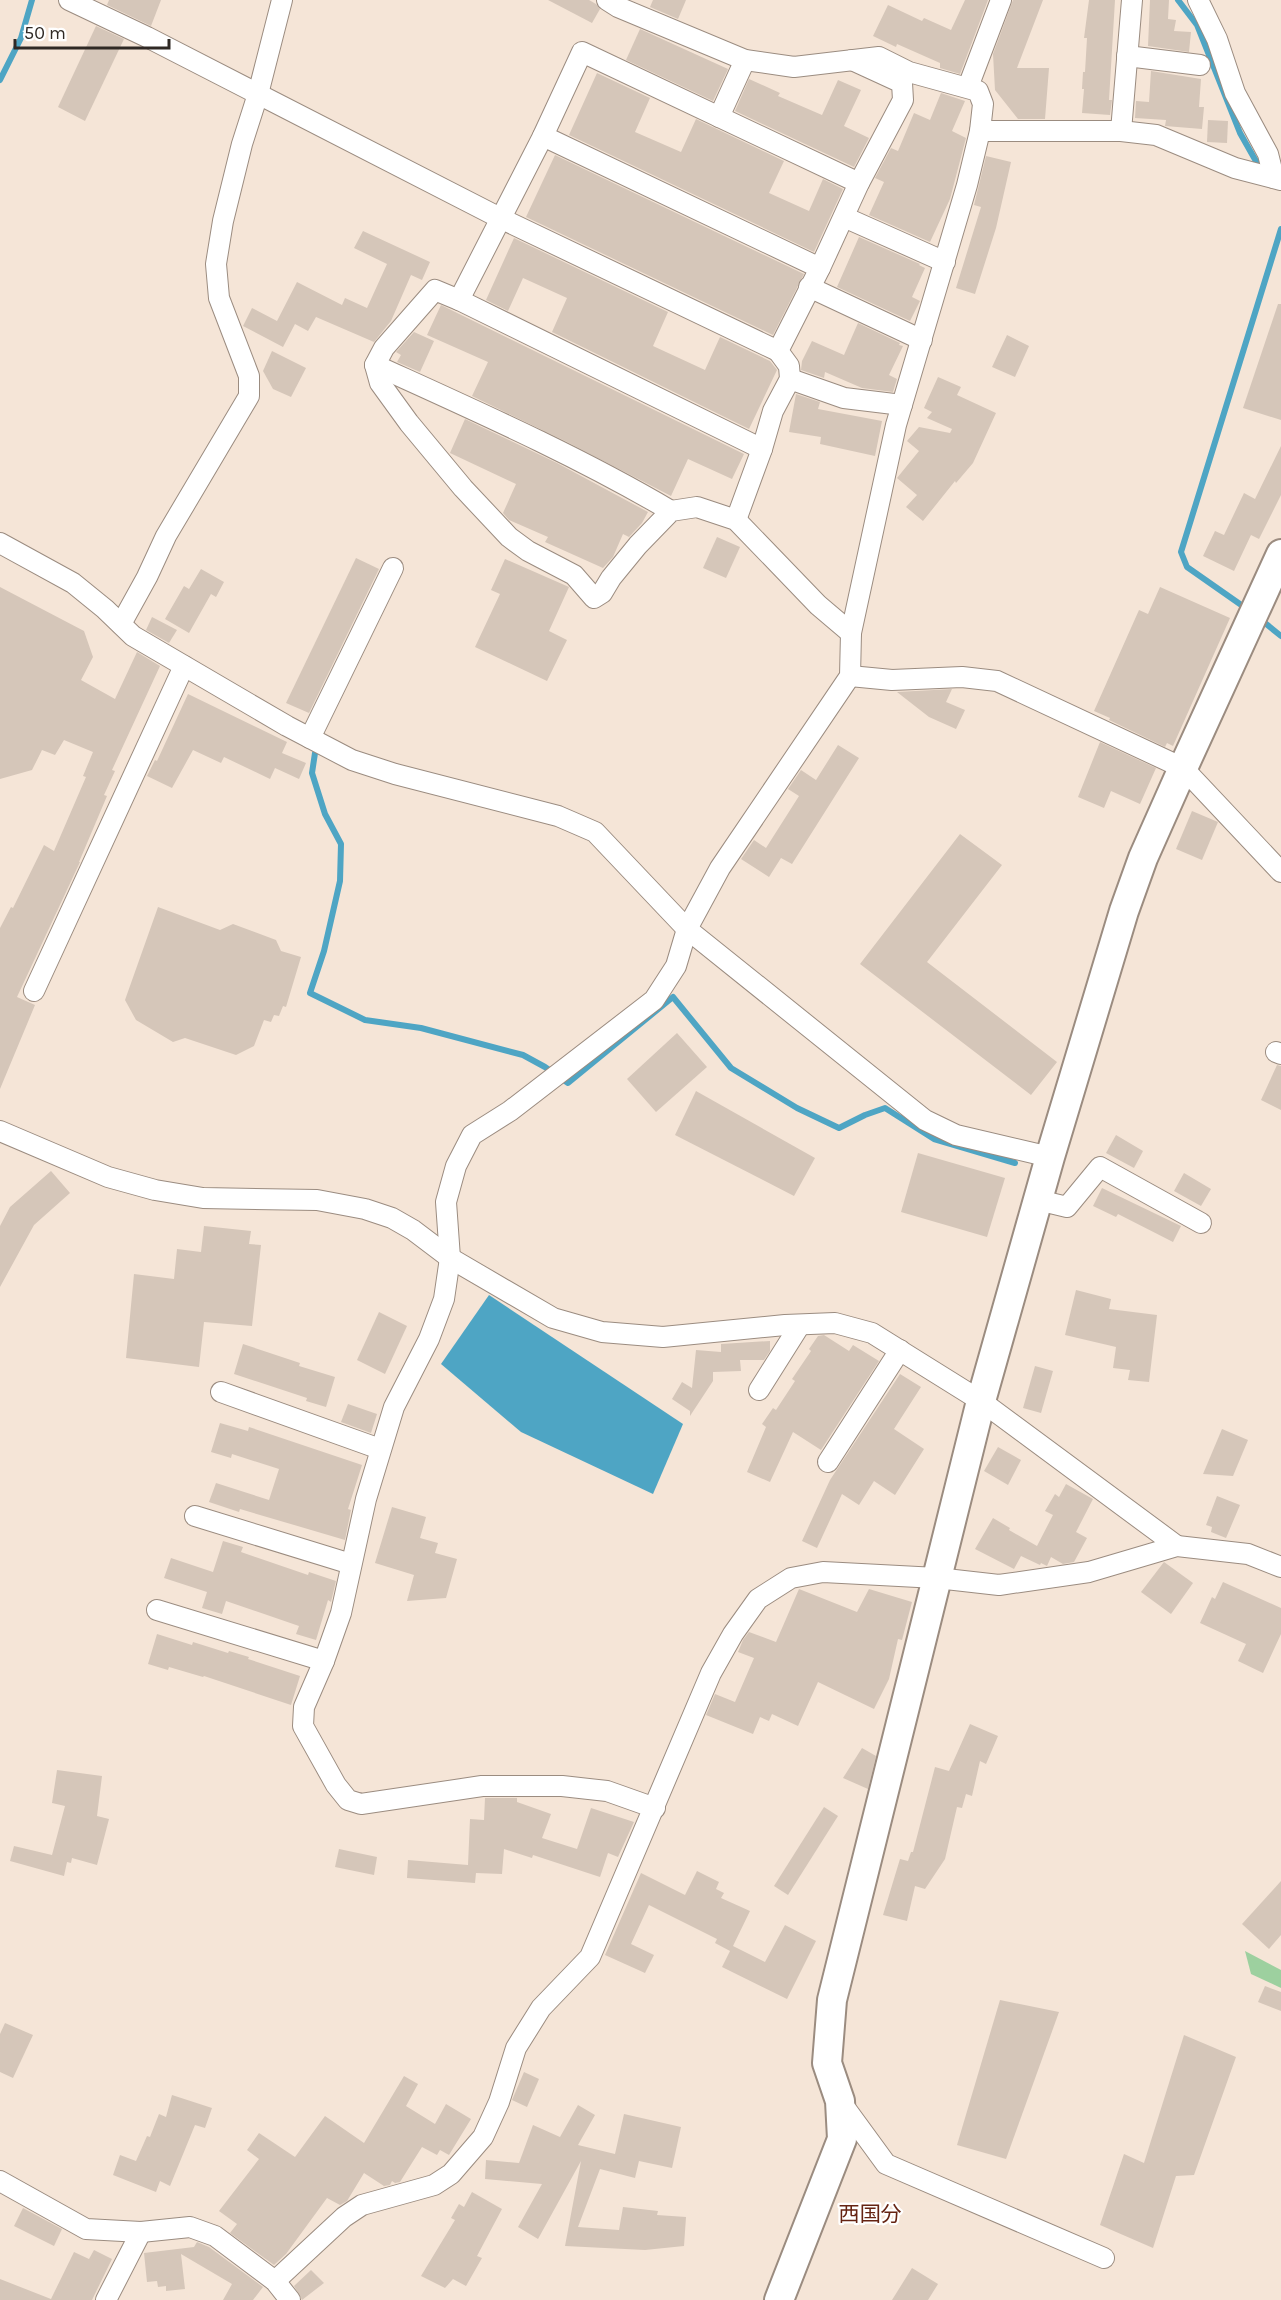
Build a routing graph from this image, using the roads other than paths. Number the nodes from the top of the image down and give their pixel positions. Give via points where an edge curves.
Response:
1 (69, 0) edge
2 (282, 0) edge
3 (607, 0) edge
4 (1001, 0) edge
5 (1132, 0) edge
6 (1198, 0) edge
7 (1126, 56) junction
8 (745, 60) junction
9 (852, 60) junction
10 (1200, 65) dead end
11 (968, 87) junction
12 (258, 94) junction
13 (718, 117) junction
14 (980, 131) junction
15 (1121, 131) junction
16 (543, 136) junction
17 (1277, 179) edge
18 (859, 183) junction
19 (844, 217) junction
20 (500, 218) junction
21 (945, 262) junction
22 (820, 268) junction
23 (808, 287) junction
24 (459, 300) junction
25 (922, 340) junction
26 (778, 351) junction
27 (375, 366) junction
28 (790, 378) junction
29 (902, 405) junction
30 (762, 449) junction
31 (671, 511) junction
32 (736, 520) junction
33 (0, 543) edge
34 (1281, 554) edge
35 (393, 568) dead end
36 (121, 624) junction
37 (850, 633) junction
38 (184, 666) junction
39 (850, 676) junction
40 (310, 738) junction
41 (1183, 768) junction
42 (1281, 872) edge
43 (687, 929) junction
44 (34, 991) dead end
45 (0, 1131) edge
46 (1050, 1157) junction
47 (1038, 1200) junction
48 (1201, 1222) dead end
49 (450, 1258) junction
50 (800, 1325) junction
51 (900, 1350) junction
52 (759, 1390) dead end
53 (221, 1392) dead end
54 (981, 1401) junction
55 (380, 1449) junction
56 (828, 1462) dead end
57 (195, 1516) dead end
58 (1177, 1546) junction
59 (351, 1564) junction
60 (1281, 1567) edge
61 (937, 1578) junction
62 (157, 1610) dead end
63 (324, 1661) junction
64 (655, 1808) junction
65 (840, 2101) junction
66 (2, 2187) edge
67 (141, 2232) junction
68 (1104, 2258) dead end
69 (275, 2281) junction
70 (106, 2300) edge
71 (290, 2300) edge
72 (779, 2300) edge

1 - 12 street
2 - 12 street
3 - 8 street
4 - 11 street
5 - 7 street
6 - 17 street via 1217,39 1235,93
7 - 10 street
7 - 15 street
8 - 9 street via 794,67
8 - 13 street
9 - 11 street via 879,57 909,72
9 - 18 street via 902,84 903,100
11 - 14 street via 978,91 983,104
12 - 20 street
12 - 36 street via 222,221 216,264 219,298 249,376 249,396 166,536
13 - 16 street via 582,52
13 - 18 street
14 - 15 street
14 - 21 street
15 - 17 street via 1156,135 1235,168
16 - 20 street
16 - 22 street
18 - 19 street
19 - 21 street
19 - 22 street
20 - 24 street
20 - 26 street
21 - 25 street
22 - 23 street
23 - 25 street
23 - 26 street
24 - 27 street via 435,290 384,348
24 - 30 street
25 - 29 street
26 - 28 street via 789,366
27 - 31 street via 501,422
27 - 31 street via 380,383 409,423 509,537 574,575 594,598
28 - 29 street via 844,398
28 - 30 street via 773,411
29 - 37 street
30 - 32 street
31 - 32 street via 697,507
32 - 37 street
33 - 36 street via 73,583
34 - 41 street
35 - 40 street
36 - 38 street via 133,636
37 - 39 street
38 - 40 street
38 - 44 street
39 - 41 street via 997,681
39 - 43 street via 720,868
40 - 43 street via 352,760 558,816 595,832
41 - 42 street
41 - 46 street via 1124,911
43 - 46 street via 925,1120 956,1136
43 - 49 street via 676,966 654,1000 510,1111 472,1135 456,1166 446,1202
45 - 49 street via 108,1177 155,1190 203,1198 317,1200 365,1209 413,1230
46 - 47 street
47 - 48 street via 1067,1207 1100,1167
47 - 54 street
49 - 50 street via 553,1318 602,1332 663,1337
49 - 55 street via 444,1299 429,1339 394,1407
50 - 51 street via 836,1323 872,1334
50 - 52 street
51 - 54 street
51 - 56 street
53 - 55 street
54 - 58 street
54 - 61 street
55 - 59 street
57 - 59 street
58 - 60 street via 1248,1554
58 - 61 street via 1089,1572 1050,1579 999,1585
59 - 63 street via 341,1613
61 - 64 street via 822,1572 791,1578 758,1599 711,1673
61 - 65 street via 832,2000 827,2063
62 - 63 street
63 - 64 street via 304,1707 303,1726 348,1800 361,1804 482,1786 562,1786 607,1791
64 - 69 street via 590,1957 541,2008 516,2048 483,2137 451,2175 434,2186 362,2205 344,2217
65 - 68 street via 886,2164
65 - 72 street via 842,2139
66 - 67 street via 86,2229
67 - 69 street via 190,2228 215,2236
67 - 70 street
69 - 71 street

